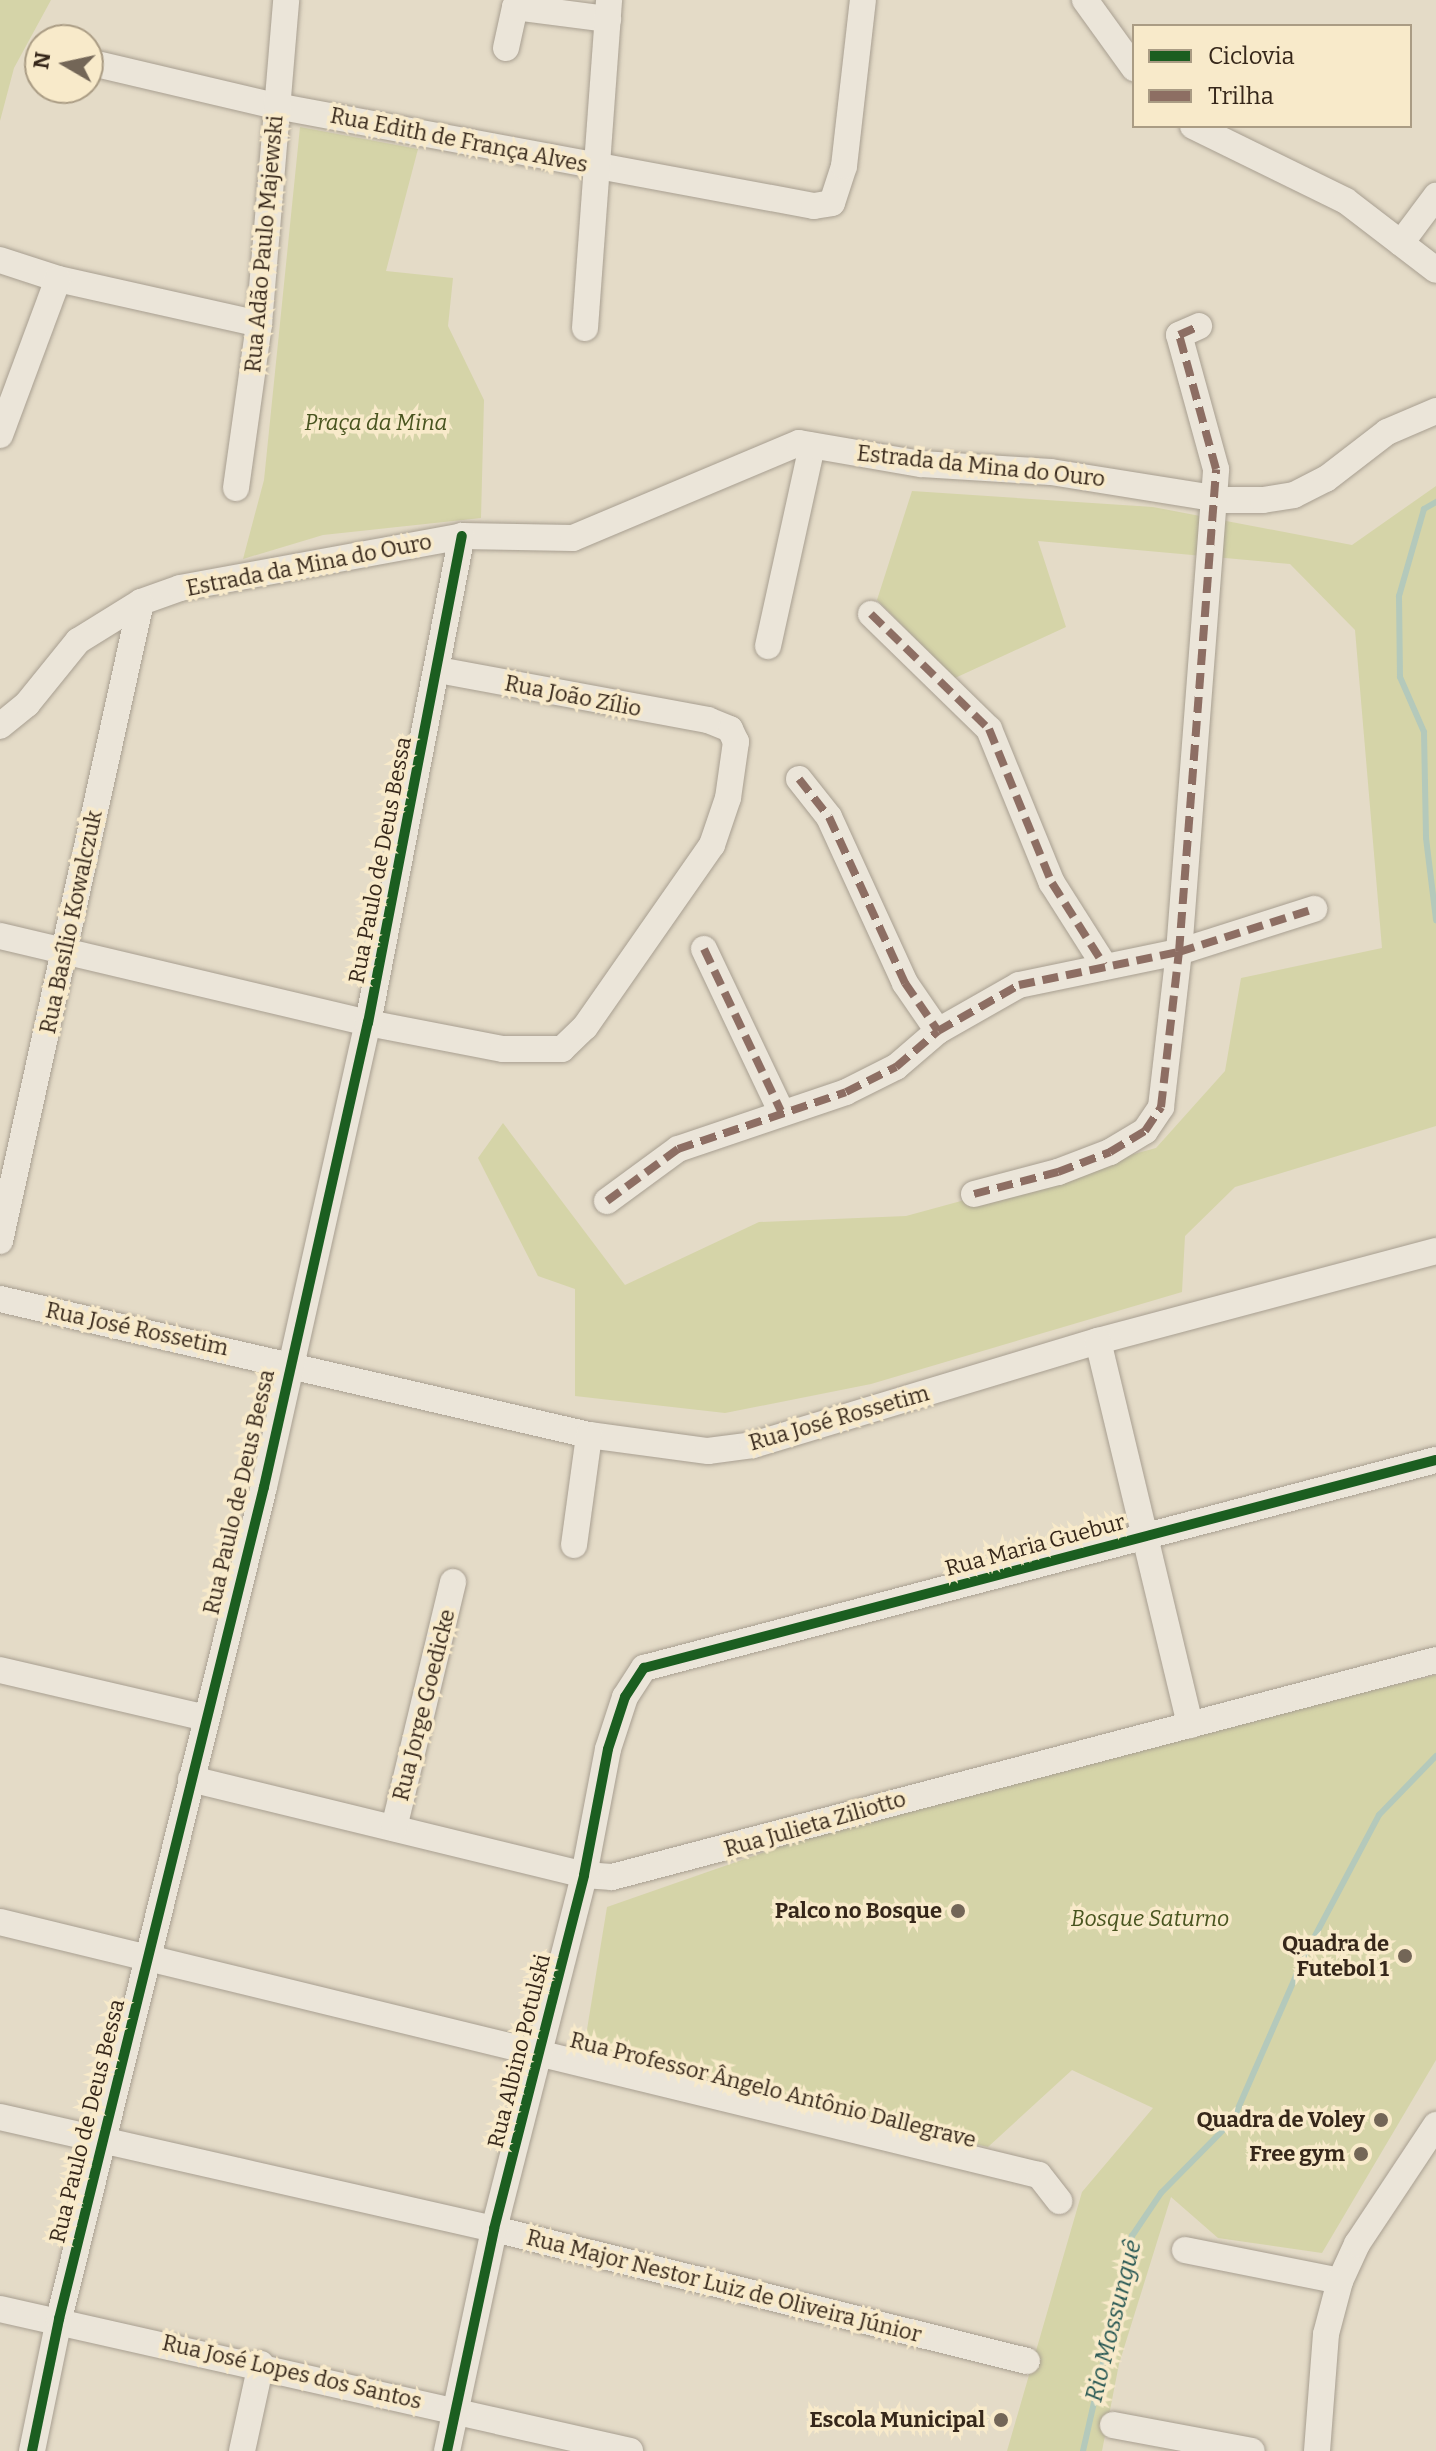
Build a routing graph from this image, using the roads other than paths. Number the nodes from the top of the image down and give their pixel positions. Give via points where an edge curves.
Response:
1 (286, 0) edge
2 (863, 0) edge
3 (1085, 0) edge
4 (609, 9) edge
5 (506, 48) dead end
6 (1132, 65) edge
7 (104, 66) edge
8 (276, 106) junction
9 (1197, 128) edge
10 (599, 166) junction
11 (1436, 196) edge
12 (1401, 243) junction
13 (0, 260) edge
14 (1436, 270) edge
15 (58, 279) junction
16 (259, 324) junction
17 (1199, 326) dead end
18 (585, 328) dead end
19 (1436, 411) edge
20 (0, 435) edge
21 (812, 446) junction
22 (236, 488) dead end
23 (1214, 498) junction
24 (462, 536) junction
25 (141, 602) junction
26 (871, 614) dead end
27 (768, 646) dead end
28 (438, 670) junction
29 (0, 726) edge
30 (799, 779) dead end
31 (1314, 909) dead end
32 (0, 936) edge
33 (65, 949) junction
34 (704, 949) dead end
35 (1179, 952) junction
36 (1104, 965) junction
37 (368, 1023) junction
38 (938, 1031) junction
39 (781, 1111) junction
40 (974, 1194) dead end
41 (607, 1201) dead end
42 (0, 1241) edge
43 (1436, 1251) edge
44 (0, 1299) edge
45 (1098, 1341) junction
46 (289, 1362) junction
47 (589, 1435) junction
48 (1436, 1460) edge
49 (1144, 1538) junction
50 (574, 1545) dead end
51 (453, 1582) dead end
52 (1436, 1660) edge
53 (644, 1668) joint
54 (0, 1670) edge
55 (207, 1718) junction
56 (1190, 1725) junction
57 (191, 1779) junction
58 (394, 1828) junction
59 (584, 1875) junction
60 (0, 1922) edge
61 (147, 1960) junction
62 (538, 2054) junction
63 (0, 2117) edge
64 (1436, 2125) edge
65 (103, 2138) junction
66 (1059, 2201) dead end
67 (494, 2229) junction
68 (1185, 2250) dead end
69 (1340, 2281) junction
70 (0, 2309) edge
71 (59, 2319) junction
72 (1027, 2361) dead end
73 (261, 2364) junction
74 (457, 2408) junction
75 (1113, 2425) dead end
76 (32, 2451) edge
77 (242, 2451) edge
78 (447, 2451) edge
79 (630, 2451) edge
80 (1252, 2451) edge
81 (1317, 2451) edge

1 - 8 street, Rua Adão Paulo Majewski
2 - 10 street, Rua Edith de França Alves via 844,166 832,203 814,206
3 - 6 street
4 - 5 street via 515,7
4 - 10 street
7 - 8 street, Rua Edith de França Alves
8 - 10 street, Rua Edith de França Alves
8 - 16 street, Rua Adão Paulo Majewski
9 - 12 street via 1318,185
10 - 18 street
11 - 12 street
12 - 14 street
13 - 15 street
15 - 16 street
15 - 20 street
16 - 22 street, Rua Adão Paulo Majewski
17 - 23 street via 1179,335 1216,469
19 - 23 street, Estrada da Mina do Ouro via 1387,432 1326,479 1294,495
21 - 23 street, Estrada da Mina do Ouro via 972,470 1089,477
21 - 24 street, Estrada da Mina do Ouro via 799,443 727,470 629,519 573,538
21 - 27 street
23 - 35 street
24 - 25 street, Estrada da Mina do Ouro via 180,588
24 - 28 street, Rua Paulo de Deus Bessa
25 - 29 street, Estrada da Mina do Ouro via 78,641 27,704
25 - 33 street, Rua Basílio Kowalczuk
26 - 36 street via 989,729 1052,883
28 - 37 street, Rua Paulo de Deus Bessa
28 - 37 street, Rua João Zílio via 708,720 730,729 736,742 728,798 712,845 585,1027 562,1049 525,1051
30 - 38 street via 829,817 905,983
31 - 35 street
32 - 33 street
33 - 37 street
33 - 42 street, Rua Basílio Kowalczuk
34 - 39 street
35 - 36 street
35 - 40 street via 1161,1107 1145,1131 1058,1172
36 - 38 street via 1019,985
37 - 46 street, Rua Paulo de Deus Bessa
38 - 39 street via 896,1067 846,1092
39 - 41 street via 678,1149
43 - 45 street, Rua José Rossetim
44 - 46 street, Rua José Rossetim
45 - 47 street, Rua José Rossetim via 753,1445 671,1450
45 - 49 street
46 - 47 street, Rua José Rossetim
46 - 55 street, Rua Paulo de Deus Bessa
47 - 50 street
48 - 49 street, Rua Maria Guebur
49 - 53 street, Rua Maria Guebur
49 - 56 street
51 - 58 street, Rua Jorge Goedicke
52 - 56 street, Rua Julieta Ziliotto
53 - 59 street, Rua Albino Potulski via 625,1697 608,1749
54 - 55 street
55 - 57 street, Rua Paulo de Deus Bessa
56 - 59 street, Rua Julieta Ziliotto via 736,1847 612,1877
57 - 58 street, Rua Julieta Ziliotto
57 - 61 street, Rua Paulo de Deus Bessa
58 - 59 street, Rua Julieta Ziliotto
59 - 62 street, Rua Albino Potulski
60 - 61 street, Rua Professor Ângelo Antônio Dallegrave
61 - 62 street, Rua Professor Ângelo Antônio Dallegrave
61 - 65 street, Rua Paulo de Deus Bessa
62 - 66 street, Rua Professor Ângelo Antônio Dallegrave via 1039,2175
62 - 67 street, Rua Albino Potulski
63 - 65 street, Rua Major Nestor Luiz de Oliveira Júnior
64 - 69 street via 1357,2244
65 - 67 street, Rua Major Nestor Luiz de Oliveira Júnior
65 - 71 street, Rua Paulo de Deus Bessa
67 - 72 street, Rua Major Nestor Luiz de Oliveira Júnior
67 - 74 street, Rua Albino Potulski
68 - 69 street
69 - 81 street via 1326,2334
70 - 71 street, Rua José Lopes dos Santos
71 - 73 street, Rua José Lopes dos Santos
71 - 76 street, Rua Paulo de Deus Bessa
73 - 74 street, Rua José Lopes dos Santos
73 - 77 street
74 - 78 street, Rua Albino Potulski
74 - 79 street, Rua José Lopes dos Santos
75 - 80 street

